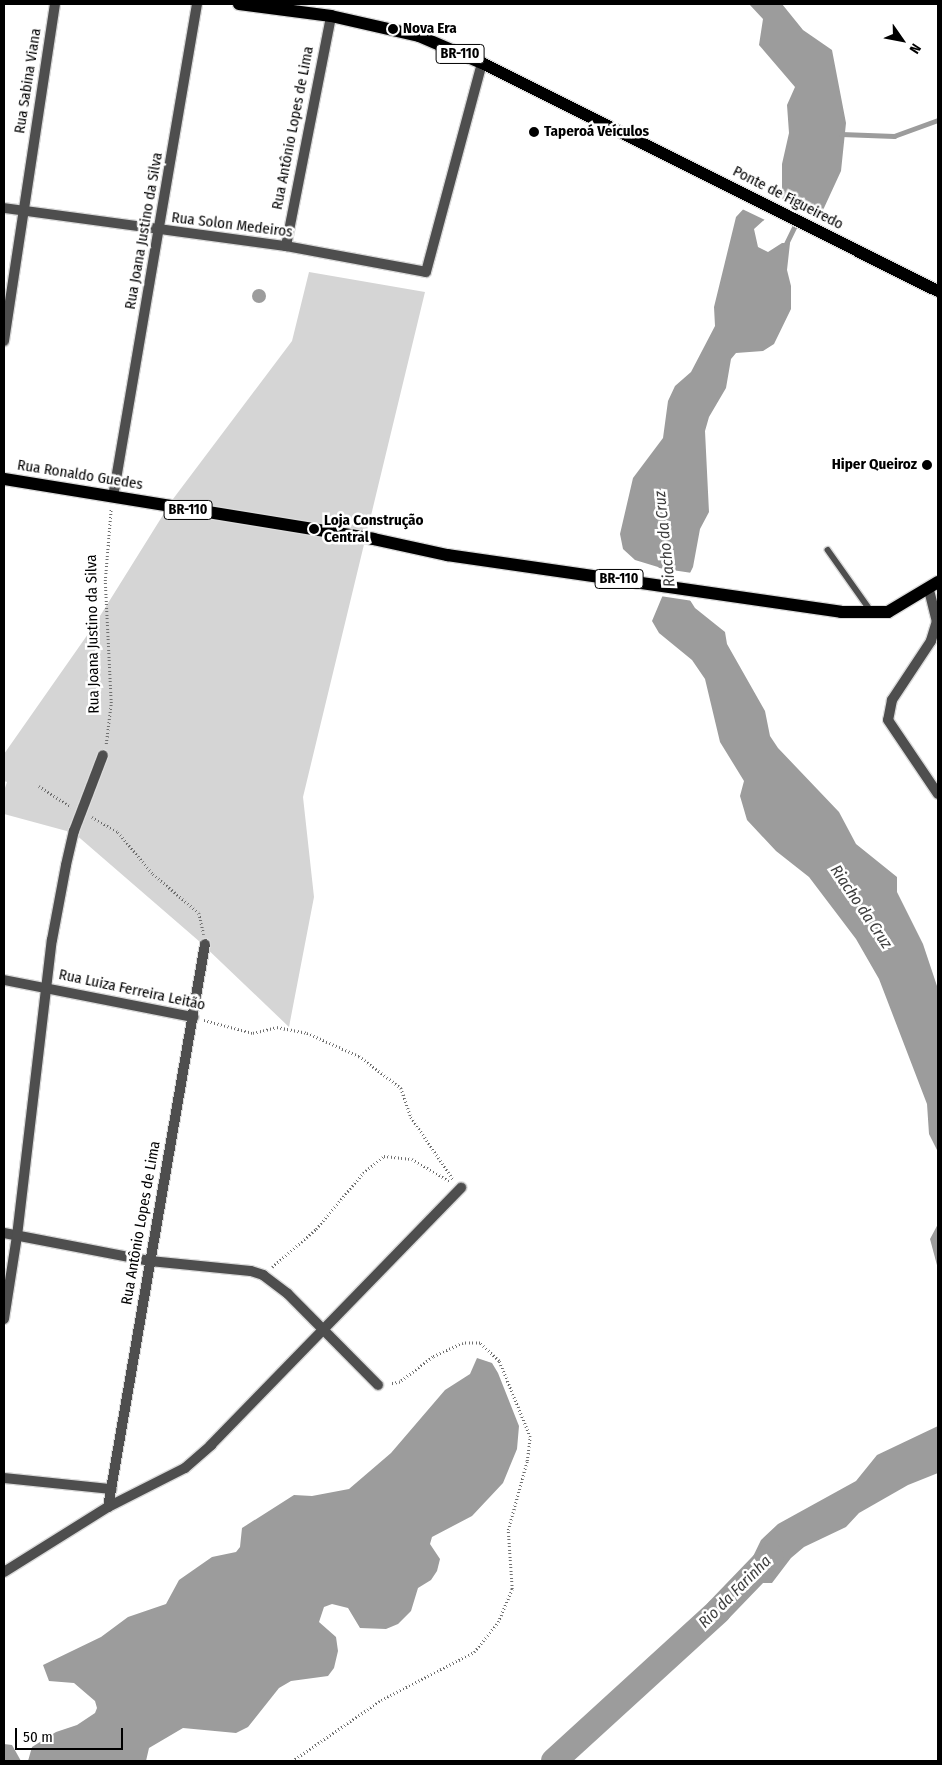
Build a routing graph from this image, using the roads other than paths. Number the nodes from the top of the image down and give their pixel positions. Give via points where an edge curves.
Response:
1 (55, 4) edge
2 (197, 4) edge
3 (239, 4) edge
4 (331, 16) junction
5 (482, 63) junction
6 (4, 208) edge
7 (22, 211) junction
8 (160, 231) junction
9 (286, 246) junction
10 (938, 291) edge
11 (4, 341) edge
12 (4, 479) edge
13 (113, 497) junction
14 (828, 550) dead end
15 (934, 586) edge
16 (872, 613) junction
17 (104, 755) road end
18 (938, 794) edge
19 (205, 944) road end
20 (4, 980) edge
21 (46, 988) junction
22 (193, 1017) junction
23 (461, 1188) road end
24 (4, 1233) edge
25 (17, 1236) junction
26 (150, 1260) junction
27 (4, 1319) edge
28 (322, 1329) junction
29 (378, 1385) road end
30 (4, 1478) edge
31 (111, 1489) junction
32 (108, 1507) junction
33 (4, 1572) edge

1 - 7 street, Rua Sabina Viana
2 - 8 street, Rua Joana Justino da Silva
3 - 4 main road, BR-110
4 - 5 main road, BR-110 via 419,36
4 - 9 street, Rua Antônio Lopes de Lima
5 - 9 street, Rua Solon Medeiros via 426,272
5 - 10 main road, Ponte de Figueiredo / BR-110
6 - 7 street, Rua Solon Medeiros
7 - 8 street, Rua Solon Medeiros
7 - 11 street, Rua Sabina Viana
8 - 9 street, Rua Solon Medeiros
8 - 13 street, Rua Joana Justino da Silva
12 - 13 main road, Rua Ronaldo Guedes / BR-110
13 - 16 main road, Rua Ronaldo Guedes / BR-110 via 373,539 447,555 791,602 841,612
14 - 16 lane
15 - 16 main road, BR-110 via 888,612
15 - 18 street via 936,621 931,641 892,700 888,720
17 - 21 street via 81,812 66,865
19 - 22 street, Rua Antônio Lopes de Lima
20 - 21 street, Rua Luiza Ferreira Leitão
21 - 22 street, Rua Luiza Ferreira Leitão
21 - 25 street
22 - 26 street, Rua Antônio Lopes de Lima
23 - 28 street
24 - 25 street
25 - 26 street
25 - 27 street
26 - 28 street via 252,1270 275,1282
26 - 31 street, Rua Antônio Lopes de Lima
28 - 29 street
28 - 32 street via 211,1445 178,1472
30 - 31 street
31 - 32 street, Rua Antônio Lopes de Lima
32 - 33 street

